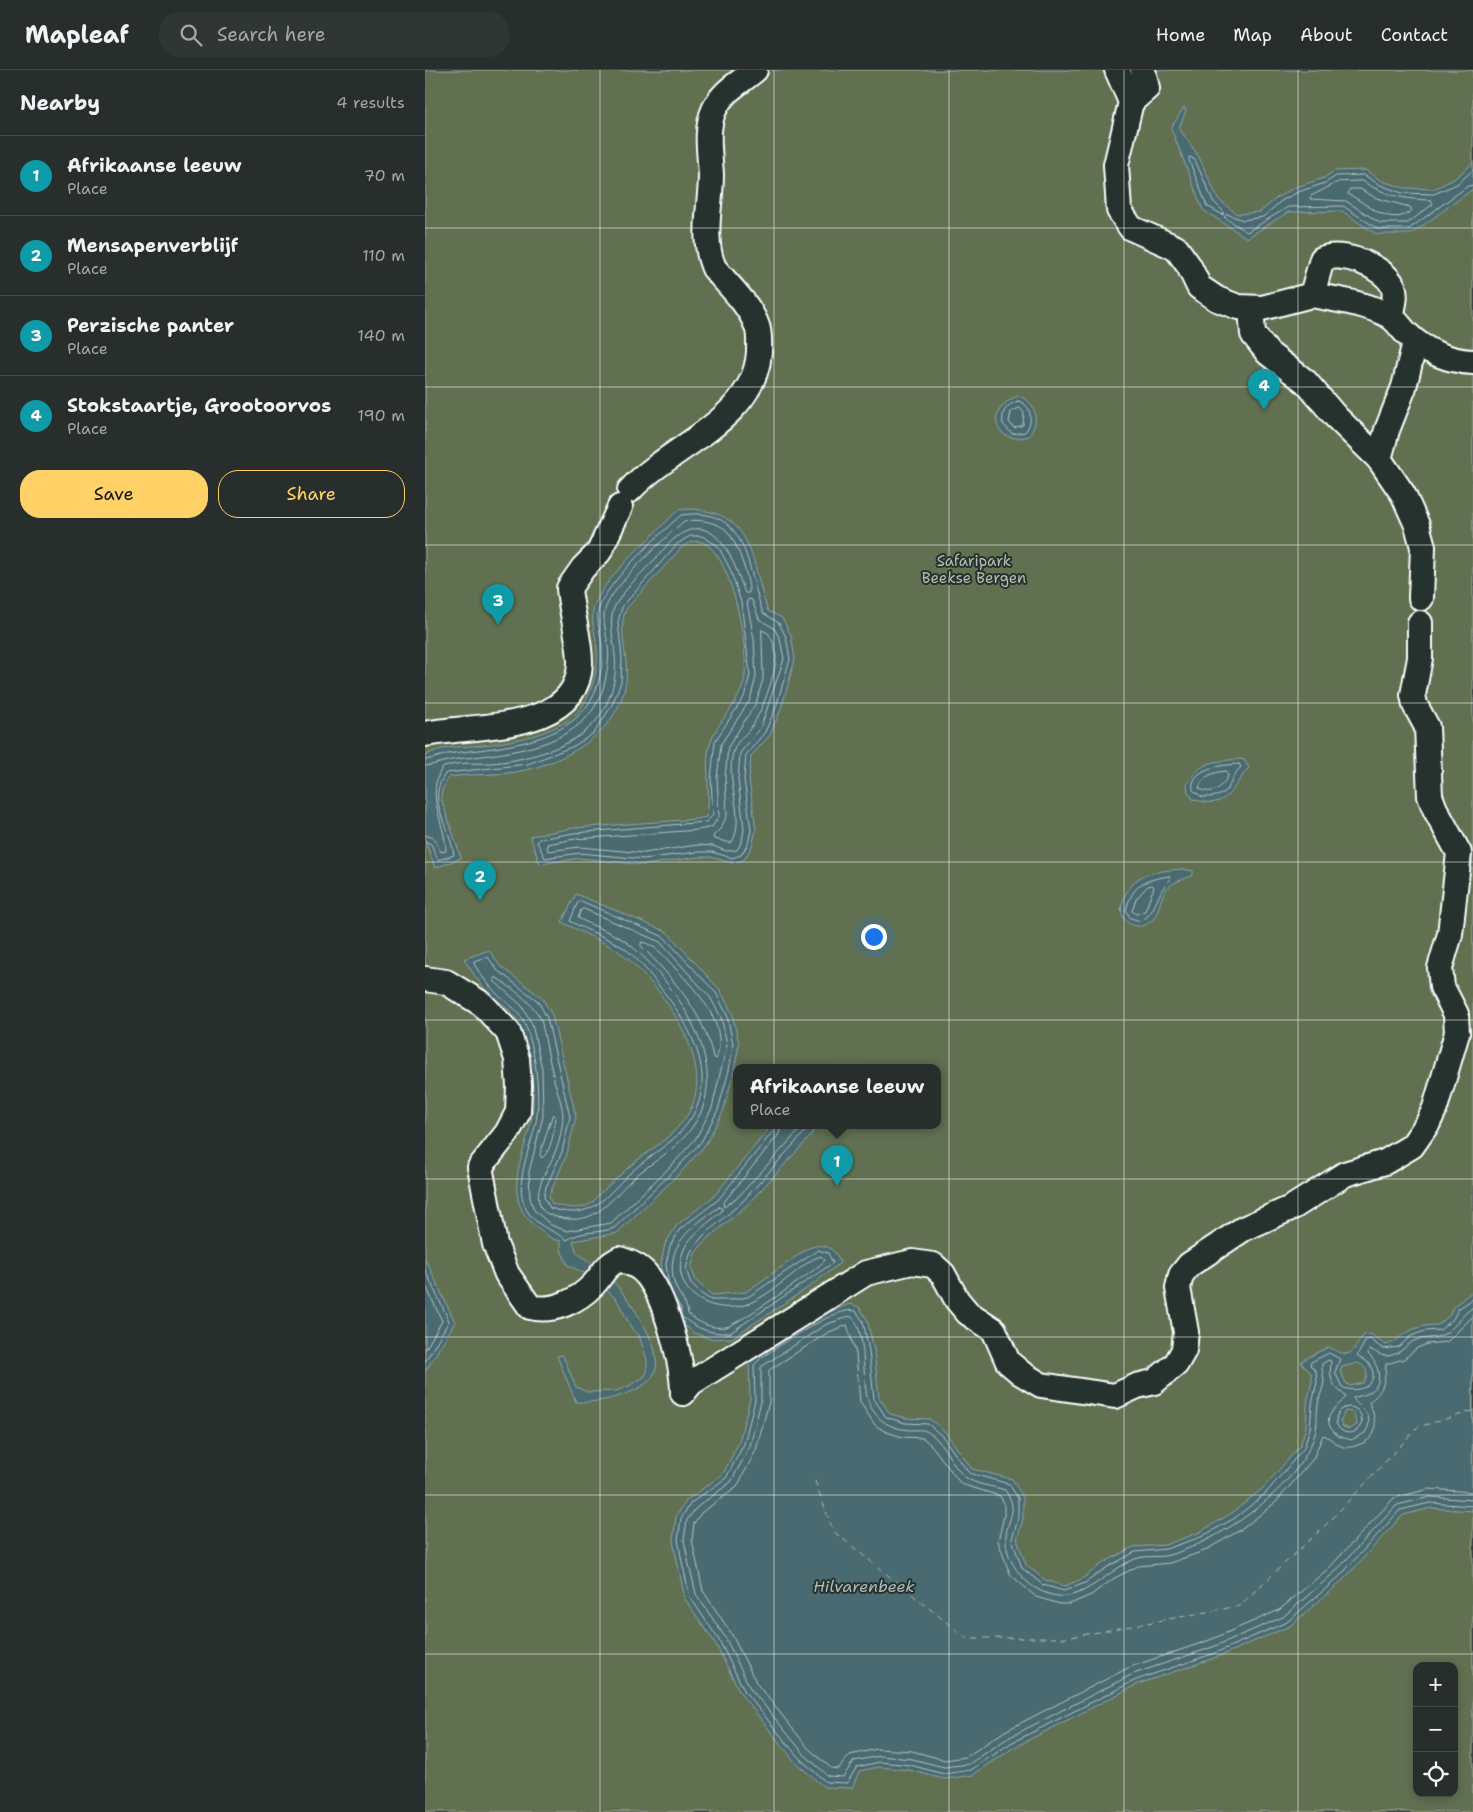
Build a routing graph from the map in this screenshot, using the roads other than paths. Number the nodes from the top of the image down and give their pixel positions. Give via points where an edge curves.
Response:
1 (1117, 70) edge
2 (1143, 70) edge
3 (751, 73) edge
4 (1131, 102) junction
5 (1312, 295) junction
6 (1251, 308) junction
7 (1391, 317) junction
8 (1415, 342) junction
9 (1473, 362) edge
10 (1379, 459) junction
11 (1421, 598) dead end
12 (1420, 623) dead end
13 (425, 734) edge
14 (425, 979) edge

1 - 4 street
2 - 4 street via 1147,88
3 - 13 street via 726,92 713,111 710,122 708,235 711,260 745,304 758,328 757,368 751,385 713,428 665,459 625,498 599,552 569,588 580,664 567,698 550,711 523,721
4 - 6 street via 1115,165 1119,210 1131,228 1176,248 1199,287 1217,299
5 - 6 street via 1263,308
5 - 7 street via 1369,308
5 - 7 street via 1321,259 1330,255 1349,257 1377,272 1393,286 1395,300
6 - 10 street via 1253,334 1268,353 1306,382
7 - 8 street
8 - 9 street via 1458,361
8 - 10 street via 1404,387
10 - 11 street via 1403,494 1417,525 1423,547
12 - 14 street via 1420,658 1413,695 1427,727 1430,796 1459,853 1450,934 1440,968 1442,987 1456,1014 1457,1033 1435,1108 1429,1123 1402,1153 1385,1162 1345,1174 1293,1207 1243,1229 1189,1265 1181,1274 1178,1288 1186,1332 1184,1350 1176,1364 1154,1382 1115,1396 1041,1385 1008,1362 994,1330 963,1307 943,1274 933,1265 912,1262 866,1273 698,1378 683,1393 679,1353 659,1297 646,1274 633,1264 619,1259 606,1266 581,1296 561,1306 541,1310 530,1307 507,1274 495,1244 480,1168 507,1133 518,1112 517,1059 508,1032 482,1004 446,982

